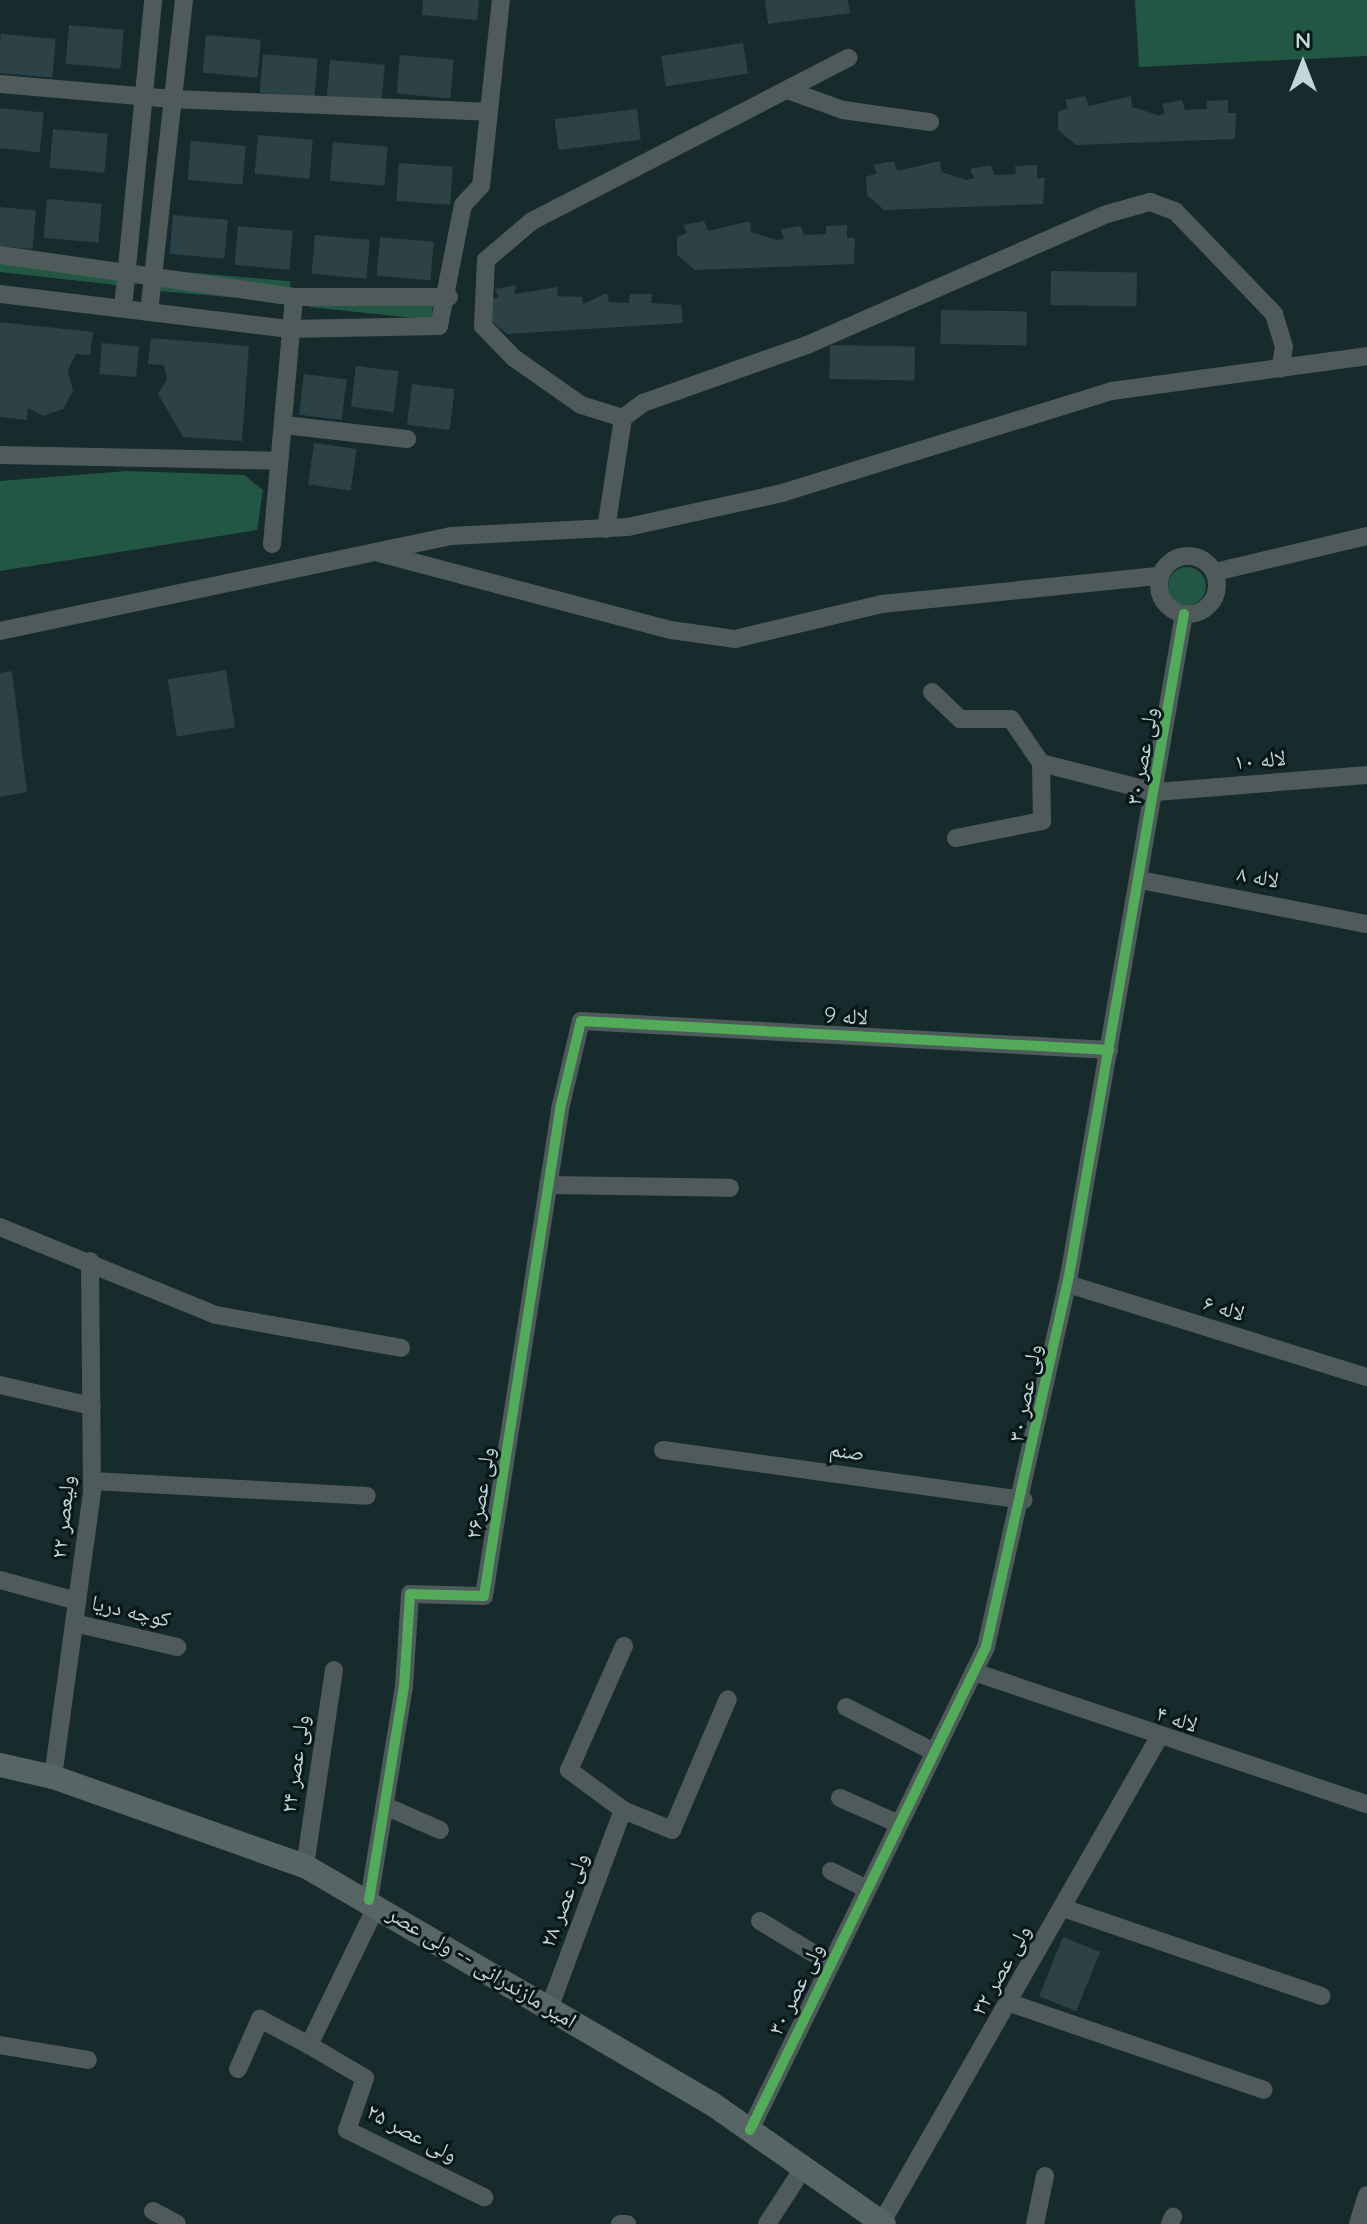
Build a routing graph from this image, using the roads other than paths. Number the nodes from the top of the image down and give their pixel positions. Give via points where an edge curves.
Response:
1 (153, 0) edge
2 (184, 0) edge
3 (501, 0) edge
4 (848, 58) dead end
5 (0, 84) edge
6 (790, 91) junction
7 (146, 96) junction
8 (172, 99) junction
9 (489, 112) junction
10 (930, 122) dead end
11 (0, 255) edge
12 (125, 270) junction
13 (152, 276) junction
14 (0, 294) edge
15 (294, 297) junction
16 (449, 297) junction
17 (123, 308) junction
18 (149, 312) junction
19 (288, 329) junction
20 (1367, 356) edge
21 (1280, 369) junction
22 (623, 418) junction
23 (284, 425) junction
24 (407, 439) dead end
25 (0, 455) edge
26 (277, 461) junction
27 (606, 529) junction
28 (1367, 536) edge
29 (272, 544) dead end
30 (373, 551) junction
31 (1215, 572) junction
32 (1160, 576) junction
33 (1184, 614) junction
34 (0, 631) edge
35 (932, 692) dead end
36 (1041, 763) junction
37 (1367, 775) edge
38 (1156, 792) junction
39 (956, 838) dead end
40 (1140, 880) junction
41 (1367, 924) edge
42 (581, 1021) joint
43 (1109, 1050) junction
44 (548, 1185) junction
45 (730, 1188) dead end
46 (0, 1227) edge
47 (90, 1261) junction
48 (1068, 1284) junction
49 (401, 1348) dead end
50 (1367, 1377) edge
51 (0, 1385) edge
52 (92, 1406) junction
53 (663, 1450) dead end
54 (92, 1481) junction
55 (367, 1496) dead end
56 (1024, 1500) junction
57 (0, 1580) edge
58 (77, 1601) junction
59 (74, 1623) junction
60 (624, 1646) dead end
61 (177, 1647) dead end
62 (334, 1670) dead end
63 (974, 1672) junction
64 (728, 1699) dead end
65 (846, 1707) dead end
66 (1158, 1739) junction
67 (934, 1752) junction
68 (0, 1765) edge
69 (53, 1777) junction
70 (840, 1798) dead end
71 (1367, 1804) edge
72 (385, 1806) junction
73 (623, 1810) junction
74 (899, 1824) junction
75 (440, 1830) dead end
76 (305, 1866) junction
77 (831, 1871) dead end
78 (867, 1889) junction
79 (373, 1902) junction
80 (1063, 1908) junction
81 (760, 1921) dead end
82 (831, 1964) junction
83 (1321, 1996) dead end
84 (1010, 2003) junction
85 (550, 2006) junction
86 (0, 2045) edge
87 (309, 2045) junction
88 (88, 2060) dead end
89 (238, 2069) dead end
90 (1264, 2090) dead end
91 (750, 2130) junction
92 (804, 2167) junction
93 (1045, 2176) dead end
94 (1367, 2195) edge
95 (484, 2197) dead end
96 (153, 2211) dead end
97 (883, 2223) edge
98 (177, 2224) edge
99 (620, 2224) edge
100 (627, 2224) edge
101 (767, 2224) edge
102 (1035, 2224) edge
103 (1358, 2224) edge

1 - 7 street
2 - 8 street
3 - 9 street
4 - 6 street
5 - 7 street
6 - 10 street via 843,110
6 - 22 street via 532,221 486,260 483,326 514,358 581,405
7 - 8 street
7 - 12 street
8 - 9 street
8 - 13 street
9 - 16 street via 481,186 463,205
11 - 12 street
12 - 13 street
12 - 17 street
13 - 15 street
13 - 18 street
14 - 17 street
15 - 16 street
15 - 19 street
16 - 19 street via 439,326
17 - 18 street
18 - 19 street
19 - 23 street
20 - 21 street
21 - 22 street via 1284,347 1274,314 1175,211 1150,202 1107,214 807,345 643,403
21 - 27 street via 1112,391 782,493
22 - 27 street
23 - 24 street
23 - 26 street
25 - 26 street
26 - 29 street
27 - 30 street via 451,536
28 - 31 street
30 - 32 street via 671,630 735,639 882,604
30 - 34 street
31 - 32 street via 1191,556 1172,560
31 - 33 street via 1209,606
32 - 33 street via 1166,604
33 - 38 street, ولی عصر ۳۰
35 - 36 street via 960,719 1011,719
36 - 38 street, لاله ۱۰
36 - 39 street via 1042,821
37 - 38 street, لاله ۱۰
38 - 40 street, ولی عصر ۳۰
40 - 41 street, لاله ۸
40 - 43 street, ولی عصر ۳۰
42 - 43 street, لاله 9
42 - 44 street, ولی عصر۲۶
43 - 48 street, ولی عصر ۳۰
44 - 45 street
44 - 72 street, ولی عصر۲۶ via 484,1596 410,1594
46 - 47 street
47 - 49 street via 216,1315
47 - 52 street, ولیعصر ۲۲
48 - 50 street, لاله ۶
48 - 56 street, ولی عصر ۳۰
51 - 52 street
52 - 54 street, ولیعصر ۲۲
53 - 56 street, صنم
54 - 55 street
54 - 58 street, ولیعصر ۲۲
56 - 63 street, ولی عصر ۳۰
57 - 58 street
58 - 59 street, ولیعصر ۲۲
59 - 61 street, کوچه دریا
59 - 69 street, ولیعصر ۲۲
60 - 73 street via 569,1770
62 - 76 street, ولی عصر ۲۴
63 - 66 street, لاله ۴
63 - 67 street, ولی عصر ۳۰
64 - 73 street via 672,1830
65 - 67 street
66 - 71 street, لاله ۴
66 - 80 street, ولی عصر ۳۲
67 - 74 street, ولی عصر ۳۰
68 - 69 main road, امیر مازندرانی -- ولی عصر
69 - 76 main road, امیر مازندرانی -- ولی عصر
70 - 74 street
72 - 75 street
72 - 79 street, ولی عصر۲۶
73 - 85 street, ولی عصر ۲۸
74 - 78 street, ولی عصر ۳۰
76 - 79 main road, امیر مازندرانی -- ولی عصر
77 - 78 street
78 - 82 street, ولی عصر ۳۰
79 - 85 main road, امیر مازندرانی -- ولی عصر
79 - 87 street
80 - 83 street
80 - 84 street, ولی عصر ۳۲
81 - 82 street
82 - 91 street, ولی عصر ۳۰
84 - 90 street
84 - 97 street, ولی عصر ۳۲
85 - 91 main road, امیر مازندرانی -- ولی عصر
86 - 88 street
87 - 89 street via 260,2019
87 - 95 street, ولی عصر ۲۵ via 365,2078 347,2130
91 - 92 main road, امیر مازندرانی -- ولی عصر
92 - 97 main road, امیر مازندرانی -- ولی عصر
92 - 101 street
93 - 102 street
94 - 103 street
96 - 98 street
99 - 100 street

